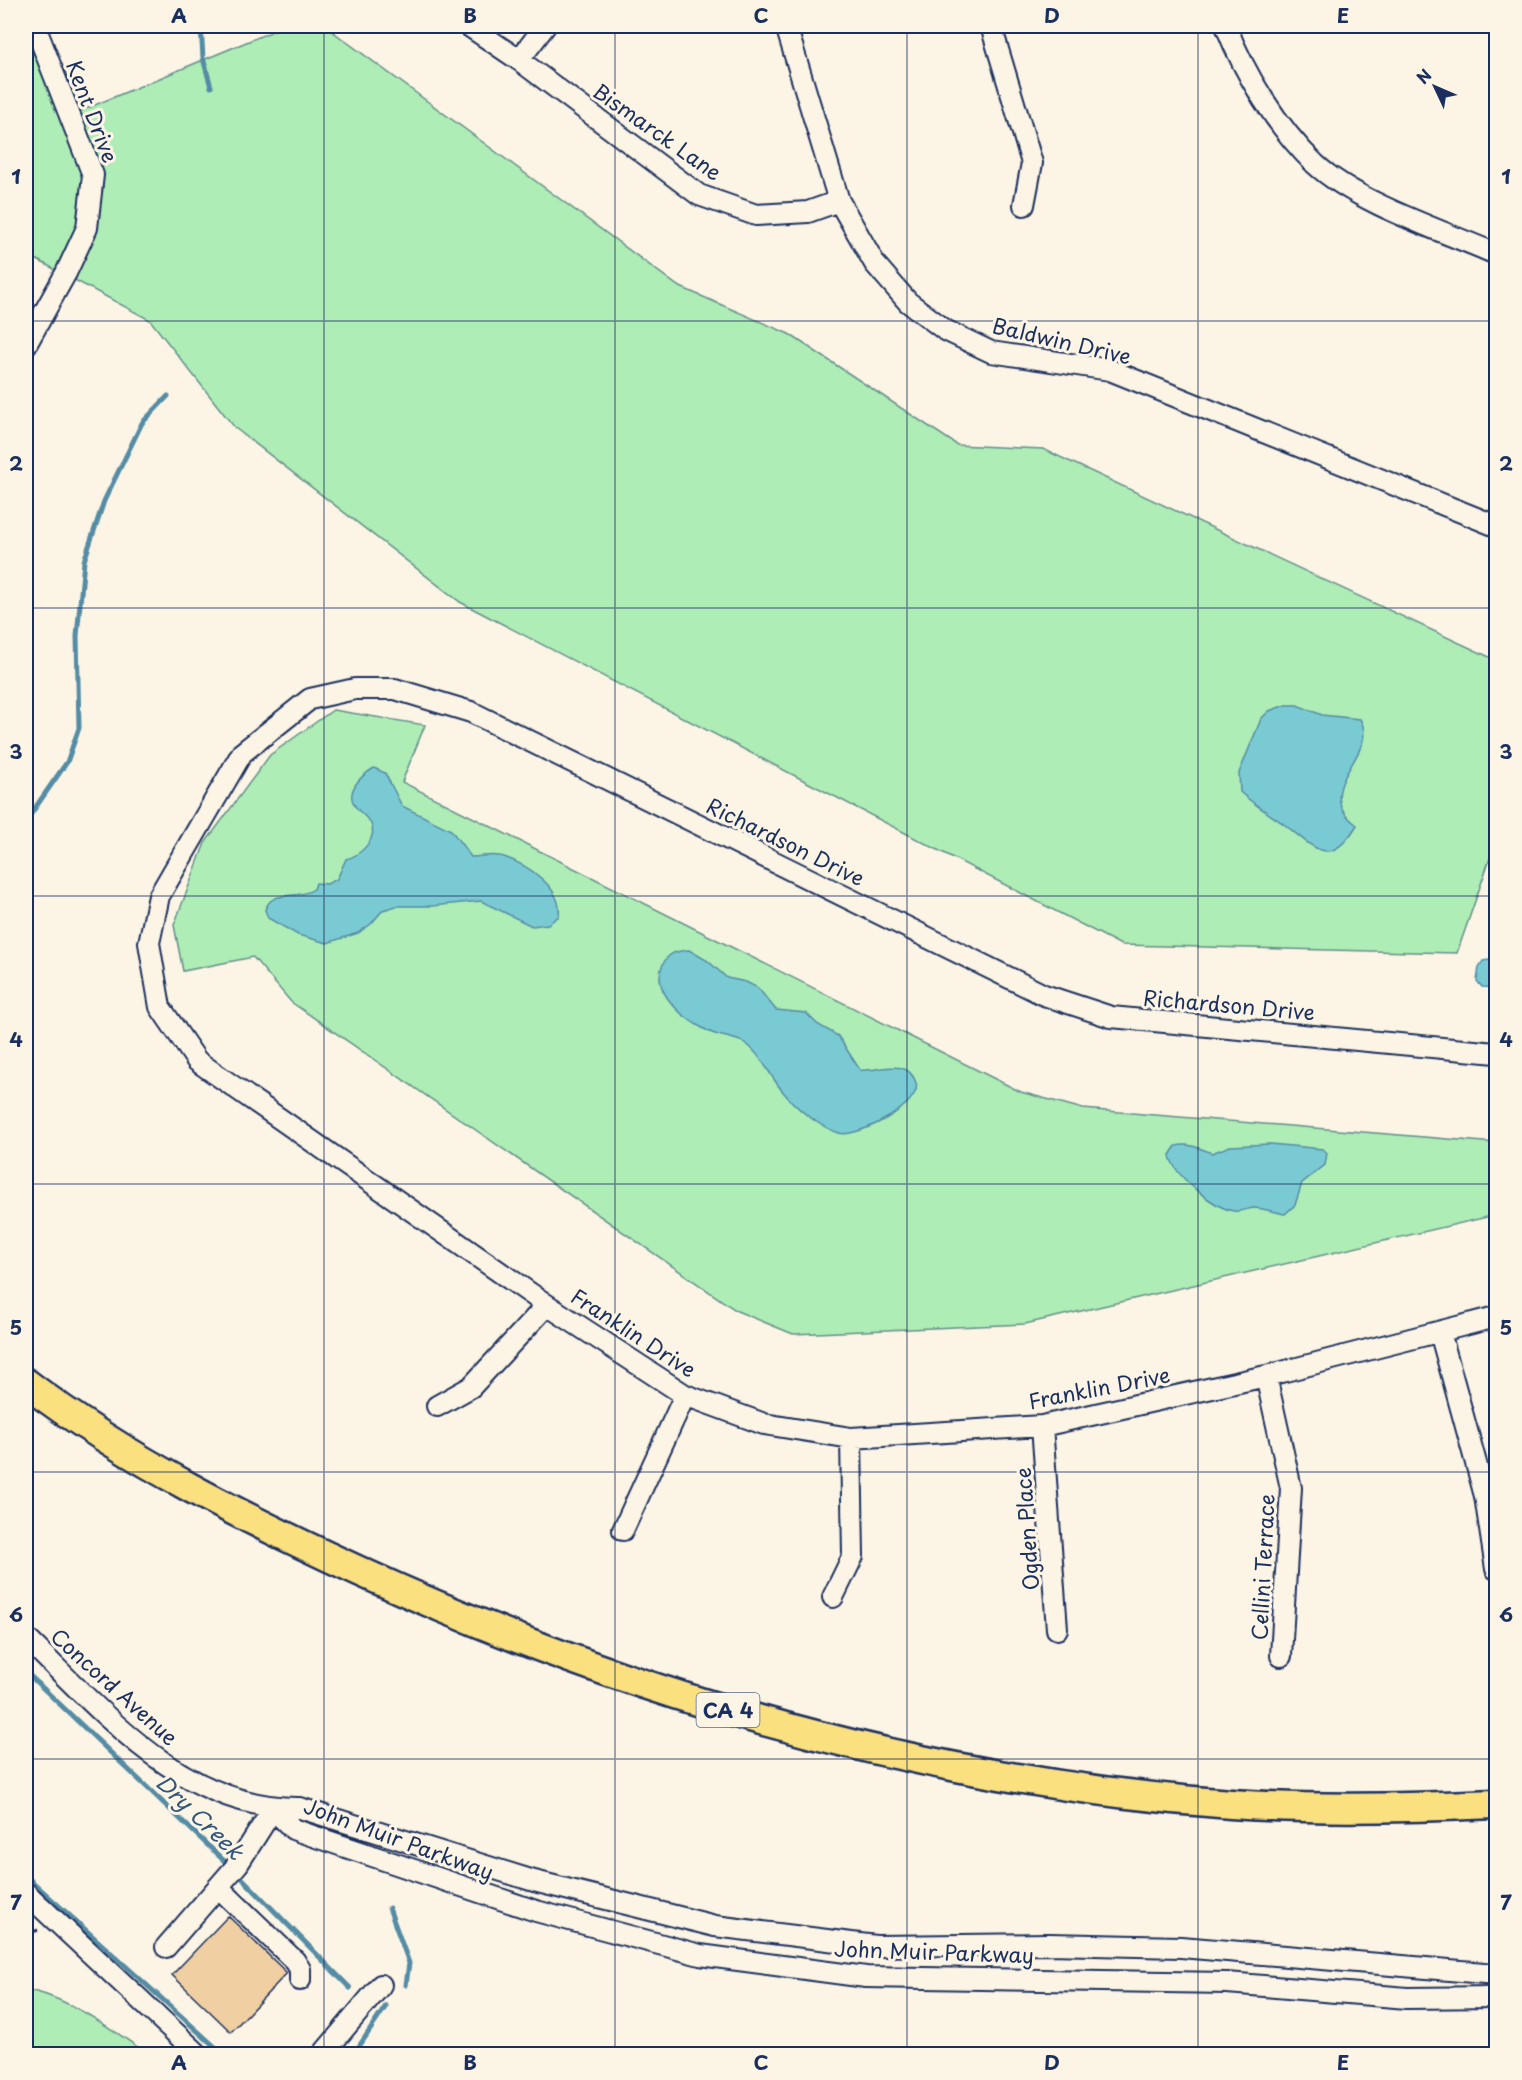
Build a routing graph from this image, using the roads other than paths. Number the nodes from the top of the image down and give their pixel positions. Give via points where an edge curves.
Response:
1 (35, 26) edge
2 (468, 26) edge
3 (545, 26) edge
4 (786, 26) edge
5 (992, 26) edge
6 (1226, 26) edge
7 (519, 60) junction
8 (839, 201) junction
9 (1024, 205) dead end
10 (1497, 254) edge
11 (26, 345) edge
12 (1497, 526) edge
13 (159, 896) joint
14 (1497, 1053) edge
15 (547, 1305) junction
16 (1497, 1317) edge
17 (1440, 1332) junction
18 (1266, 1377) junction
19 (26, 1383) edge
20 (685, 1395) junction
21 (437, 1406) dead end
22 (1042, 1426) junction
23 (851, 1438) junction
24 (622, 1530) dead end
25 (1497, 1569) edge
26 (833, 1597) dead end
27 (1057, 1629) dead end
28 (26, 1638) edge
29 (1281, 1656) dead end
30 (1497, 1804) edge
31 (273, 1809) junction
32 (229, 1874) junction
33 (26, 1893) edge
34 (166, 1947) dead end
35 (1497, 1974) edge
36 (300, 1980) dead end
37 (381, 1985) dead end
38 (1497, 1997) edge
39 (198, 2055) edge
40 (323, 2055) edge

1 - 11 street, Kent Drive via 93,175 87,228
2 - 7 street, Bismarck Lane
3 - 7 street
4 - 8 street, Baldwin Drive
5 - 9 street via 1032,163
6 - 10 street via 1276,118 1316,165 1368,199
7 - 8 street, Bismarck Lane via 699,195 756,215 808,212
8 - 12 street, Baldwin Drive via 875,264 908,302 945,330 992,351 1110,370
13 - 14 street, Richardson Drive via 242,753 310,699 355,690 395,689 471,712 1044,995 1110,1017
13 - 15 street, Franklin Drive via 149,943 160,1007 197,1061
15 - 20 street, Franklin Drive
15 - 21 street via 471,1387
16 - 17 street, Franklin Drive
17 - 18 street, Franklin Drive
17 - 25 street via 1485,1496
18 - 22 street, Franklin Drive
18 - 29 street, Cellini Terrace via 1291,1488
19 - 30 highway, CA 4 via 127,1450 242,1515 416,1597 603,1671 777,1725 965,1770 1231,1804
20 - 23 street, Franklin Drive via 764,1424
20 - 24 street
22 - 23 street, Franklin Drive
22 - 27 street, Ogden Place
23 - 26 street via 853,1556
28 - 31 street, Concord Avenue via 163,1764 208,1788
31 - 32 street
31 - 35 street, John Muir Parkway via 300,1808 534,1881 715,1926 876,1946 1181,1947
31 - 38 street, John Muir Parkway via 293,1829 315,1837 536,1911 700,1955 866,1977 1227,1983 1407,1998
32 - 34 street
32 - 36 street via 300,1969
33 - 39 street
37 - 40 street

